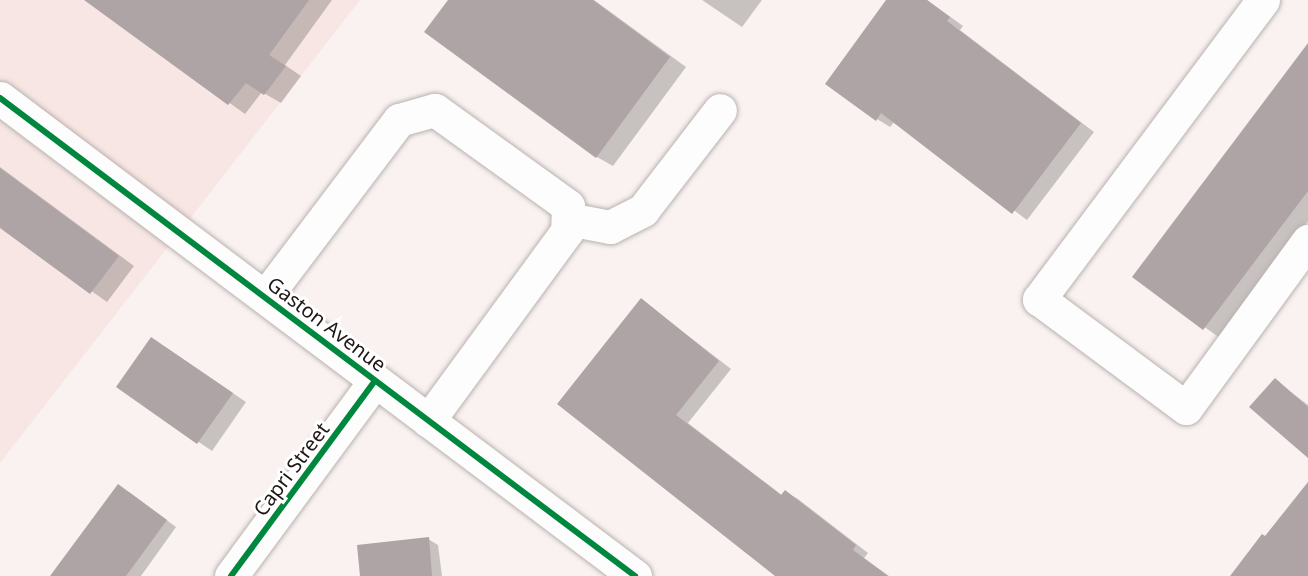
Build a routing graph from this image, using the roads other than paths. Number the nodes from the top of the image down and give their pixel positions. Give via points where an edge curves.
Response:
1 (1263, 0) edge
2 (0, 98) edge
3 (720, 110) dead end
4 (568, 219) junction
5 (1308, 241) edge
6 (265, 297) junction
7 (375, 381) junction
8 (428, 421) junction
9 (231, 576) edge
10 (635, 576) edge

1 - 5 street via 1039,299 1186,408
2 - 6 street, Gaston Avenue
3 - 4 street via 643,210 610,227
4 - 6 street via 568,206 435,110 399,120
4 - 8 street via 567,231
6 - 7 street, Gaston Avenue
7 - 8 street, Gaston Avenue
7 - 9 street, Capri Street
8 - 10 street, Gaston Avenue

